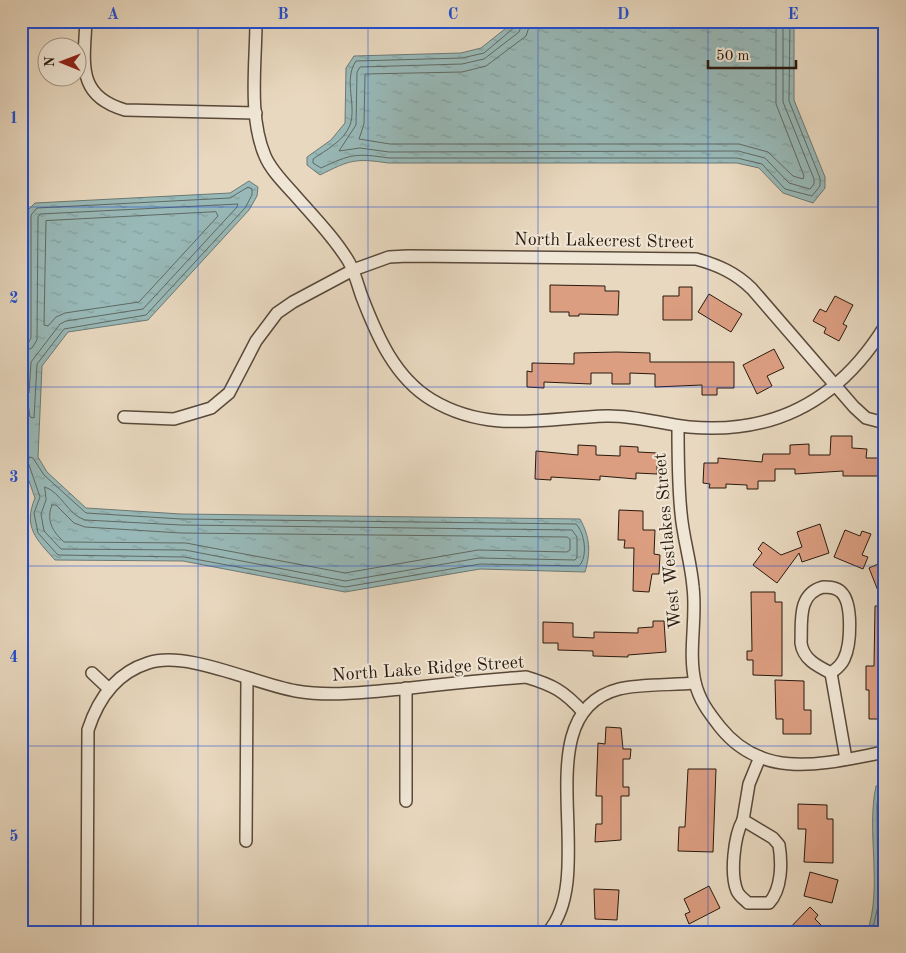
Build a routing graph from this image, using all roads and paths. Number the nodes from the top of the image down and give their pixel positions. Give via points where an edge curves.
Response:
1 (86, 21) edge
2 (256, 21) edge
3 (256, 113) junction
4 (353, 270) junction
5 (885, 326) edge
6 (835, 384) junction
7 (124, 417) dead end
8 (885, 424) edge
9 (678, 426) junction
10 (92, 673) dead end
11 (830, 673) junction
12 (247, 678) junction
13 (695, 683) junction
14 (406, 688) junction
15 (109, 689) junction
16 (583, 712) junction
17 (885, 752) edge
18 (760, 757) junction
19 (846, 759) junction
20 (406, 801) dead end
21 (743, 820) junction
22 (246, 842) dead end
23 (550, 930) edge
24 (87, 932) edge

1 - 3 street via 85,71 93,93 107,105 125,110
2 - 3 street
3 - 4 street via 257,131 265,157 277,176 336,243
4 - 6 street, North Lakecrest Street via 389,257 408,256 686,259 714,264 742,278
4 - 7 street, North Lakecrest Street via 278,312 256,341 229,393 216,405 174,419
4 - 9 street via 392,362 432,400 486,420 516,423 628,416
5 - 6 street via 855,366
6 - 8 street, North Lakecrest Street via 866,418
6 - 9 street via 802,409 782,418 730,429
9 - 13 street, West Westlakes Street via 681,513 693,587
10 - 15 street
11 - 11 street via 839,667 847,649 849,610 841,592 832,587 822,587 809,594 804,603 801,643 808,658
11 - 19 street
12 - 14 street, North Lake Ridge Street via 295,691 316,693
12 - 15 street, North Lake Ridge Street via 172,659 149,662 125,673
12 - 22 street
13 - 16 street via 620,688 607,693
13 - 18 street via 706,710 724,732 741,748
14 - 16 street, North Lake Ridge Street via 526,678 549,684 567,694
14 - 20 street
15 - 24 street, North Lake Ridge Street via 96,707 88,730
16 - 23 street via 576,721 570,751 566,882 561,910
17 - 19 street
18 - 19 street via 778,764 799,765
18 - 21 street via 749,784
21 - 21 street via 737,830 735,846 736,887 748,903 768,903 779,882 780,845

